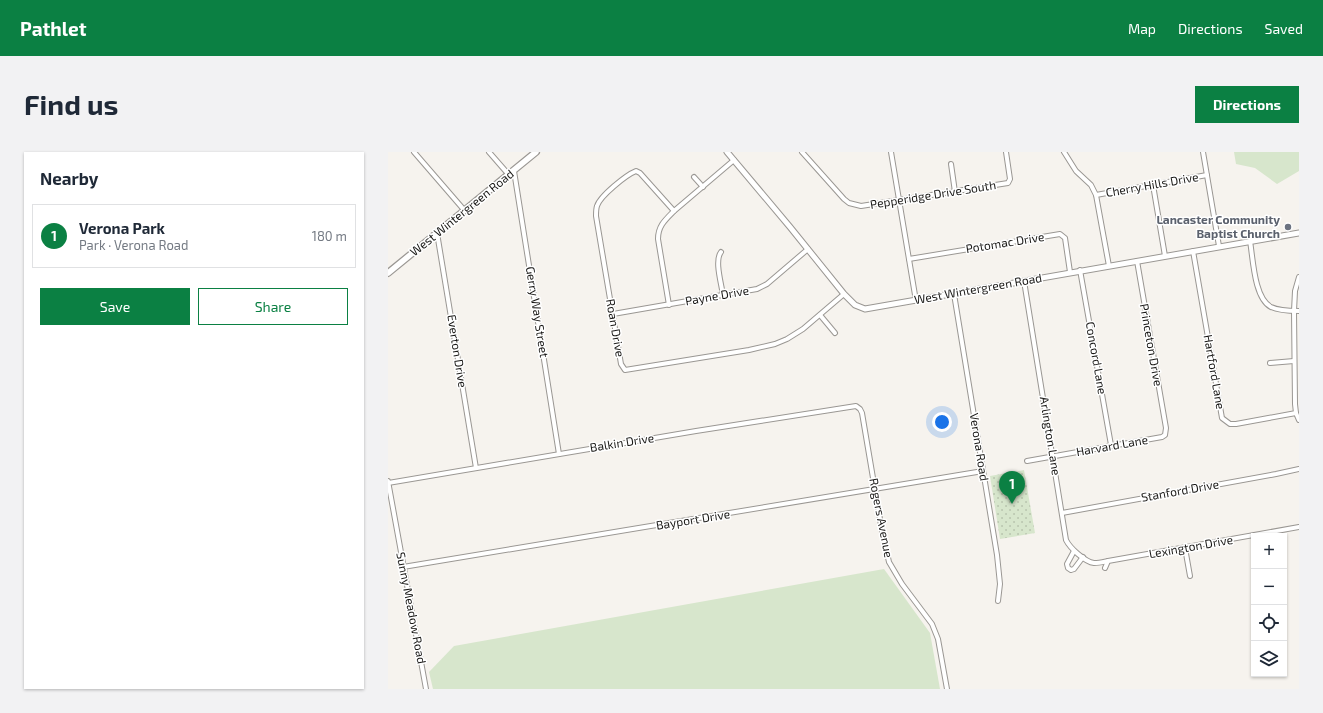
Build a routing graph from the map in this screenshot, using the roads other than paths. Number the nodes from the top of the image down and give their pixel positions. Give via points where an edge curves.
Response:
1 (414, 152) edge
2 (489, 152) edge
3 (536, 152) edge
4 (727, 152) edge
5 (802, 152) edge
6 (891, 152) edge
7 (1006, 152) edge
8 (1064, 152) edge
9 (1203, 152) edge
10 (734, 160) junction
11 (951, 164) dead end
12 (514, 171) junction
13 (509, 175) junction
14 (1207, 176) junction
15 (694, 178) dead end
16 (1153, 185) junction
17 (703, 187) junction
18 (955, 192) junction
19 (1096, 195) junction
20 (899, 201) junction
21 (464, 211) junction
22 (674, 211) junction
23 (437, 233) junction
24 (1299, 233) edge
25 (1250, 241) junction
26 (1219, 246) junction
27 (808, 249) junction
28 (1193, 251) junction
29 (722, 252) dead end
30 (1165, 256) junction
31 (909, 259) junction
32 (1137, 261) junction
33 (1109, 266) junction
34 (1080, 270) junction
35 (1070, 272) junction
36 (388, 273) edge
37 (1299, 277) edge
38 (1024, 281) junction
39 (844, 294) junction
40 (954, 294) junction
41 (723, 296) junction
42 (916, 301) junction
43 (669, 304) junction
44 (1294, 311) junction
45 (1299, 311) edge
46 (613, 314) junction
47 (820, 315) junction
48 (835, 333) dead end
49 (1294, 361) junction
50 (1270, 363) dead end
51 (856, 406) joint
52 (1296, 413) junction
53 (1299, 420) edge
54 (1166, 428) joint
55 (1111, 445) junction
56 (559, 454) junction
57 (1053, 456) junction
58 (1026, 461) dead end
59 (476, 468) junction
60 (1299, 469) edge
61 (983, 471) junction
62 (388, 482) edge
63 (875, 489) junction
64 (1062, 513) junction
65 (1299, 527) edge
66 (1186, 548) junction
67 (1074, 551) junction
68 (1083, 557) junction
69 (1131, 557) joint
70 (1108, 561) junction
71 (403, 567) junction
72 (1105, 568) dead end
73 (1190, 576) dead end
74 (998, 601) dead end
75 (426, 689) edge
76 (947, 689) edge

1 - 21 street
2 - 13 street
3 - 12 main road, West Wintergreen Road
4 - 10 street, West Wintergreen Road
5 - 20 street, Pepperidge Drive South via 830,186 849,203 865,206
6 - 20 street
7 - 18 street, Pepperidge Drive South via 1010,177 1008,183
8 - 19 street via 1076,171 1092,185
9 - 14 street
10 - 17 street
10 - 27 street, West Wintergreen Road
11 - 18 street
12 - 13 main road, West Wintergreen Road
12 - 56 street, Gerry Way Street
13 - 21 main road, West Wintergreen Road
14 - 16 street, Cherry Hills Drive
14 - 26 street
15 - 17 street
16 - 19 street, Cherry Hills Drive
16 - 30 street
17 - 22 street
18 - 20 street, Pepperidge Drive South
19 - 33 street
20 - 31 street
21 - 23 main road, West Wintergreen Road
22 - 43 street via 662,224 658,234
22 - 46 street, Roan Drive via 636,171 603,197 597,206 596,216
23 - 36 main road, West Wintergreen Road
23 - 59 street, Everton Drive
24 - 25 street, West Wintergreen Road
25 - 26 street, West Wintergreen Road
25 - 44 street via 1262,299 1274,308
26 - 28 street, West Wintergreen Road
27 - 39 street, West Wintergreen Road
27 - 41 street, Payne Drive via 762,287
28 - 30 street, West Wintergreen Road
28 - 52 street, Hartford Lane via 1222,418 1230,424 1236,424
29 - 41 street via 718,261
30 - 32 street, West Wintergreen Road
31 - 35 street, Potomac Drive via 1060,234 1065,238
31 - 42 street
32 - 33 street, West Wintergreen Road
32 - 54 street, Princeton Drive
33 - 34 street, West Wintergreen Road
34 - 35 street, West Wintergreen Road
34 - 55 street, Concord Lane
35 - 38 street, West Wintergreen Road
37 - 44 street
38 - 40 street, West Wintergreen Road
38 - 57 street, Arlington Lane
39 - 42 street, West Wintergreen Road via 855,305 865,309
39 - 47 street, Roan Drive
40 - 42 street, West Wintergreen Road
40 - 61 street, Verona Road
41 - 43 street, Payne Drive
43 - 46 street, Payne Drive
44 - 45 street
44 - 49 street
46 - 47 street, Roan Drive via 621,364 625,370 775,344 804,329
47 - 48 street
49 - 50 street
49 - 52 street
51 - 56 street, Balkin Drive
51 - 63 street, Rogers Avenue via 862,413
52 - 53 street
54 - 55 street, Harvard Lane via 1162,437
55 - 57 street, Harvard Lane
56 - 59 street, Balkin Drive
57 - 58 street, Harvard Lane
57 - 64 street, Arlington Lane
59 - 62 street, Balkin Drive
60 - 64 street, Stanford Drive
61 - 63 street, Bayport Drive
61 - 74 street, Verona Road via 997,555 1000,584
62 - 71 street, Sunny Meadow Road
63 - 71 street, Bayport Drive
63 - 76 street, Rogers Avenue via 889,562 932,624 938,639
64 - 67 street, Arlington Lane via 1066,540
65 - 66 street, Lexington Drive
66 - 69 street, Lexington Drive
66 - 73 street
67 - 68 street, Arlington Lane
67 - 68 street via 1067,564 1068,568 1074,569
68 - 70 street, Arlington Lane via 1092,563
69 - 70 street, Arlington Lane
70 - 72 street
71 - 75 street, Sunny Meadow Road

